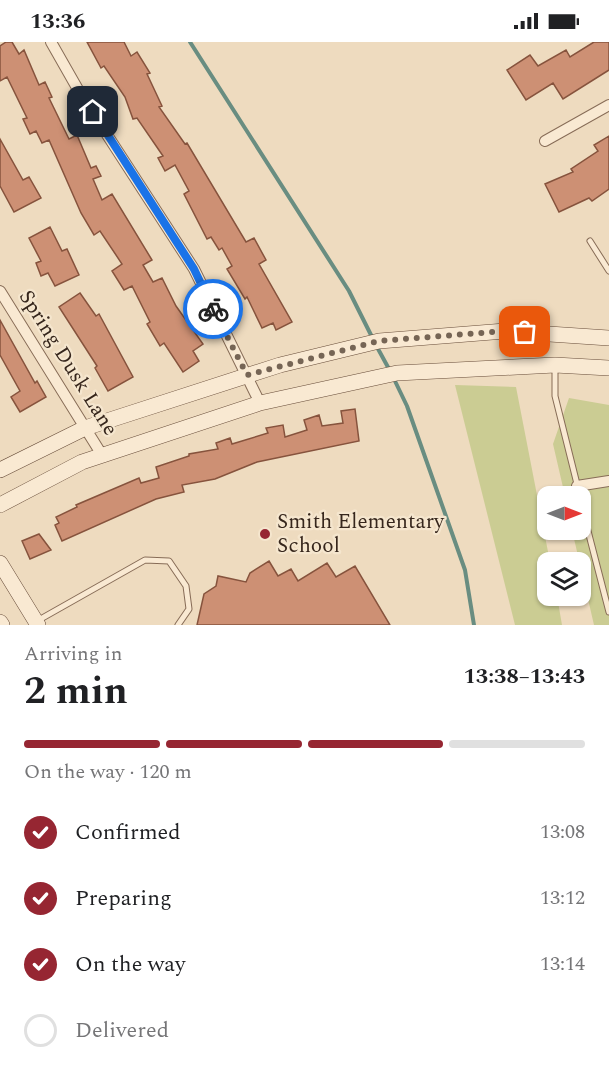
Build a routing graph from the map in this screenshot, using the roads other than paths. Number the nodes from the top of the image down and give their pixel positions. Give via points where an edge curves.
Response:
1 (51, 42) edge
2 (609, 105) edge
3 (545, 141) dead end
4 (590, 241) dead end
5 (609, 271) edge
6 (0, 291) edge
7 (609, 338) edge
8 (555, 365) junction
9 (609, 368) edge
10 (247, 375) junction
11 (260, 403) junction
12 (85, 428) junction
13 (102, 455) junction
14 (0, 470) edge
15 (609, 481) edge
16 (577, 486) edge
17 (591, 489) edge
18 (0, 505) edge
19 (591, 540) edge
20 (0, 563) edge
21 (609, 612) edge
22 (37, 623) edge
23 (178, 625) edge

1 - 10 street via 194,269
2 - 3 street
4 - 5 lane
6 - 12 street, Spring Dusk Lane
7 - 10 street via 505,331 379,341
8 - 9 street
8 - 11 street via 397,373
8 - 16 lane via 555,396
10 - 11 street
10 - 12 street
11 - 13 street
12 - 13 street, Spring Dusk Lane
12 - 14 street
13 - 18 street
15 - 17 street
19 - 21 lane
20 - 22 street
22 - 23 lane via 145,560 169,561 186,586 189,609

